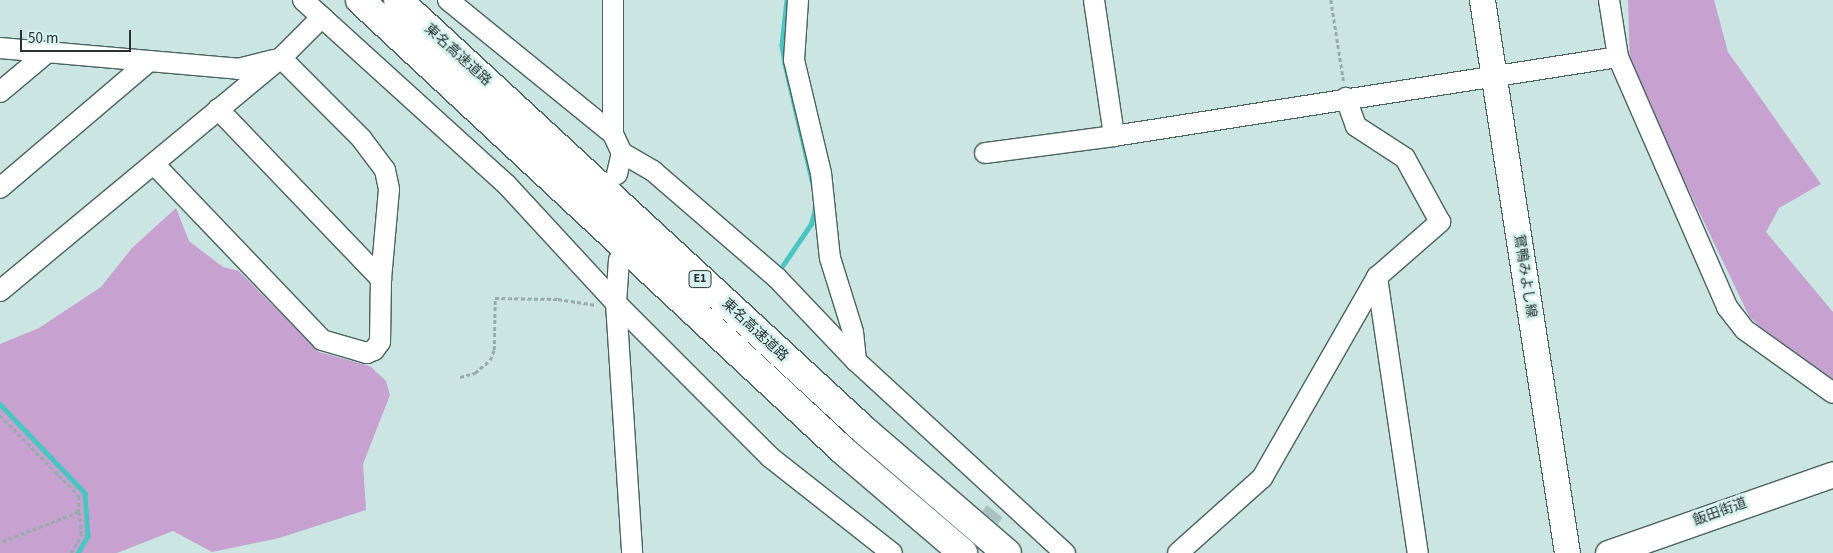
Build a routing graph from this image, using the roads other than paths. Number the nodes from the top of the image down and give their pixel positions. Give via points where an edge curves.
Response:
1 (303, 0) edge
2 (360, 0) edge
3 (398, 0) edge
4 (448, 0) edge
5 (613, 0) edge
6 (798, 0) edge
7 (1094, 0) edge
8 (1482, 0) edge
9 (1609, 0) edge
10 (322, 17) junction
11 (0, 48) edge
12 (48, 51) junction
13 (1618, 57) junction
14 (280, 58) junction
15 (148, 62) junction
16 (1493, 75) junction
17 (0, 92) edge
18 (1346, 98) junction
19 (218, 109) junction
20 (613, 134) junction
21 (1114, 136) junction
22 (622, 153) junction
23 (985, 153) dead end
24 (154, 164) junction
25 (617, 174) dead end
26 (0, 188) edge
27 (620, 260) dead end
28 (1377, 277) junction
29 (381, 279) junction
30 (0, 290) edge
31 (616, 304) junction
32 (856, 361) junction
33 (1833, 393) edge
34 (1833, 474) edge
35 (632, 553) edge
36 (892, 553) edge
37 (962, 553) edge
38 (1007, 553) edge
39 (1065, 553) edge
40 (1178, 553) edge
41 (1418, 553) edge
42 (1567, 553) edge
43 (1608, 553) edge

1 - 10 street
2 - 37 highway, 東名高速道路 / E1 via 846,453
3 - 38 highway, 東名高速道路 / E1 via 865,431
4 - 20 street
5 - 20 street
6 - 32 street via 794,60 821,173 830,258 853,332
7 - 21 street
8 - 16 main road, 鴛鴨みよし線
9 - 13 street
10 - 14 street
10 - 31 street via 506,184
11 - 12 street
12 - 15 street
12 - 17 street
13 - 16 street
13 - 33 street via 1727,307 1745,330
14 - 15 street via 238,69
14 - 19 street
14 - 29 street via 362,139 385,170 389,189
15 - 26 street
16 - 18 street
16 - 42 main road, 鴛鴨みよし線
18 - 21 street
18 - 28 street via 1350,117 1356,126 1405,158 1440,222
19 - 24 street
19 - 29 street
20 - 22 street
21 - 23 street
22 - 25 street
22 - 32 street via 653,171 777,278
24 - 29 street via 322,340 367,353 374,350 380,342
24 - 30 street
27 - 31 street
28 - 40 street via 1262,478
28 - 41 street
31 - 35 street
31 - 36 street via 770,457
32 - 39 street via 1000,506
34 - 43 main road, 飯田街道

